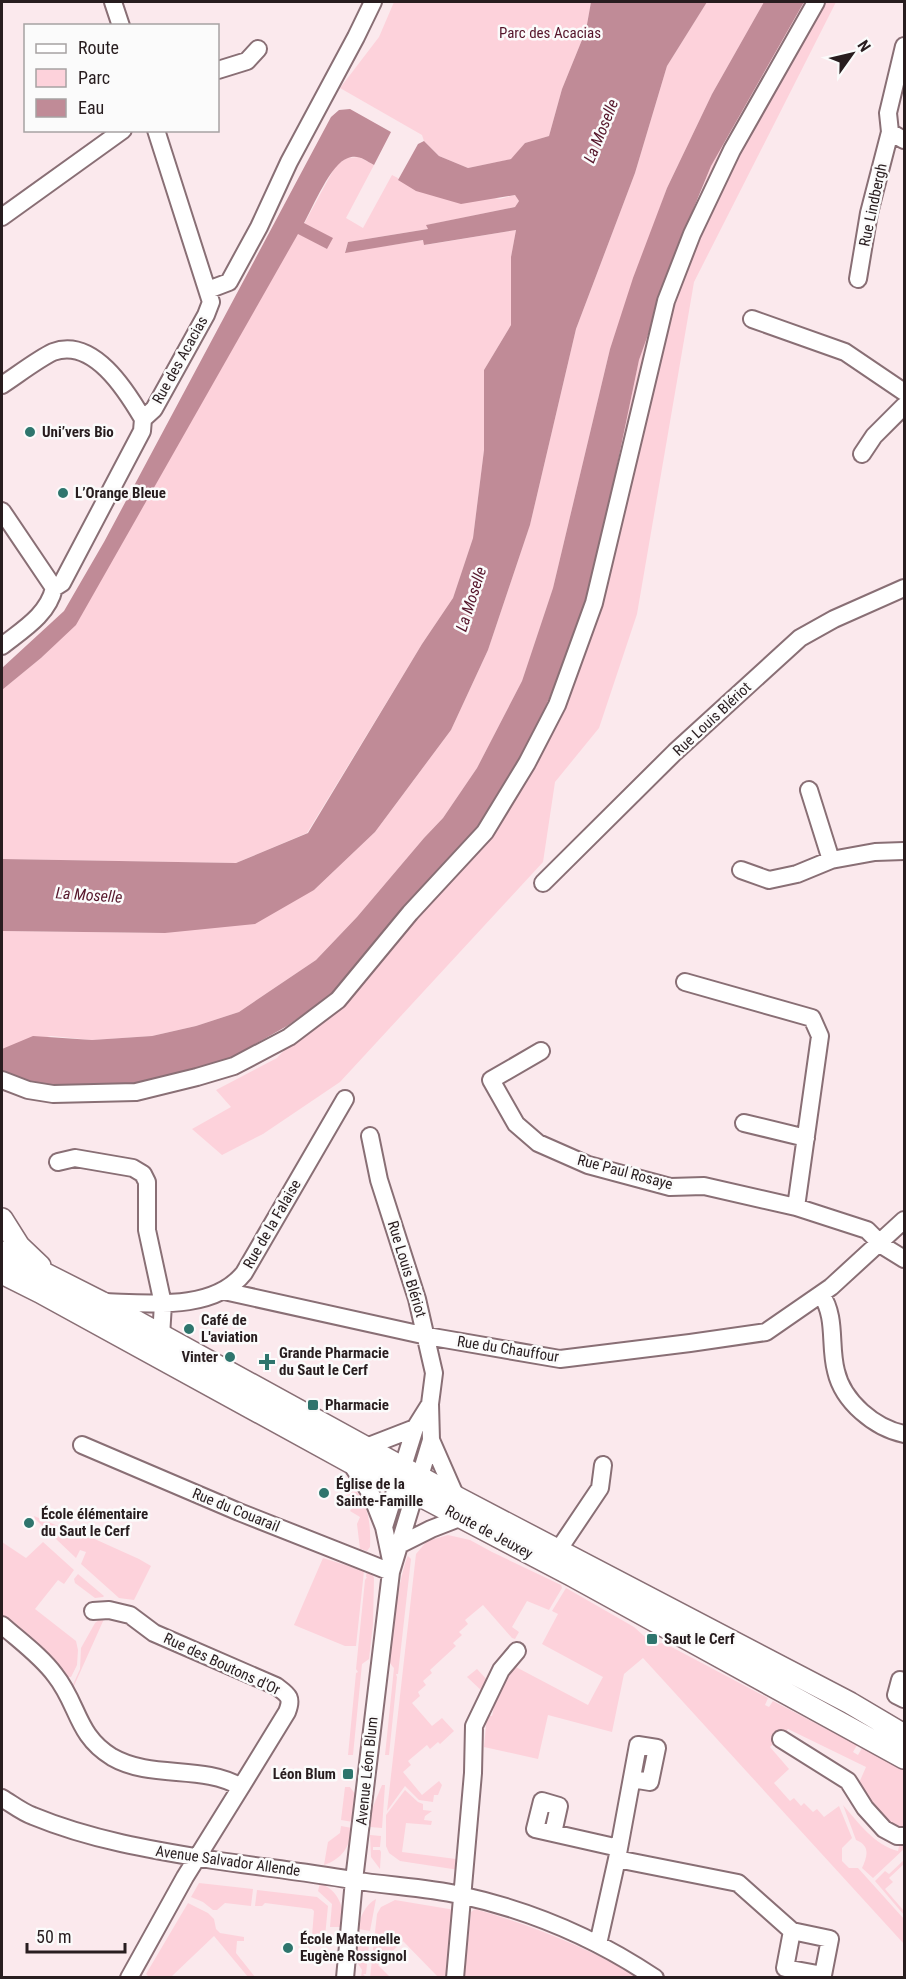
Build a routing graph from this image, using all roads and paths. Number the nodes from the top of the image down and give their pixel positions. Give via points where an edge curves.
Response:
1 (113, 2) edge
2 (373, 2) edge
3 (816, 2) edge
4 (120, 24) edge
5 (904, 46) edge
6 (258, 49) dead end
7 (219, 70) edge
8 (120, 132) edge
9 (157, 132) edge
10 (897, 136) edge
11 (2, 217) edge
12 (858, 279) dead end
13 (208, 290) junction
14 (752, 319) dead end
15 (2, 385) edge
16 (904, 392) edge
17 (904, 406) edge
18 (143, 419) junction
19 (862, 454) dead end
20 (2, 511) edge
21 (54, 588) junction
22 (904, 588) edge
23 (2, 646) edge
24 (809, 790) dead end
25 (904, 851) edge
26 (831, 860) junction
27 (741, 870) dead end
28 (543, 883) dead end
29 (685, 982) dead end
30 (541, 1051) dead end
31 (2, 1080) edge
32 (345, 1099) dead end
33 (744, 1123) dead end
34 (370, 1136) dead end
35 (806, 1138) junction
36 (58, 1162) dead end
37 (796, 1207) junction
38 (2, 1220) edge
39 (904, 1220) edge
40 (879, 1242) junction
41 (904, 1259) edge
42 (9, 1261) edge
43 (46, 1284) junction
44 (224, 1291) junction
45 (821, 1294) junction
46 (101, 1302) junction
47 (163, 1304) junction
48 (161, 1336) junction
49 (427, 1336) junction
50 (430, 1404) junction
51 (415, 1428) junction
52 (904, 1434) edge
53 (431, 1440) junction
54 (82, 1445) dead end
55 (366, 1446) junction
56 (350, 1462) junction
57 (603, 1465) dead end
58 (408, 1480) junction
59 (456, 1497) junction
60 (462, 1517) junction
61 (384, 1527) junction
62 (399, 1545) junction
63 (559, 1549) junction
64 (391, 1569) junction
65 (93, 1611) dead end
66 (2, 1625) edge
67 (516, 1651) dead end
68 (900, 1680) dead end
69 (904, 1699) edge
70 (903, 1729) edge
71 (781, 1739) dead end
72 (904, 1758) edge
73 (632, 1779) dead end
74 (241, 1787) junction
75 (2, 1798) edge
76 (553, 1833) dead end
77 (904, 1836) edge
78 (618, 1853) junction
79 (199, 1857) junction
80 (354, 1880) junction
81 (462, 1895) junction
82 (792, 1931) dead end
83 (598, 1944) junction
84 (129, 1977) edge
85 (345, 1977) edge
86 (455, 1977) edge
87 (656, 1977) edge

1 - 4 street
2 - 13 street via 229,282
3 - 31 street via 732,150 692,234 666,301 594,603 557,705 485,832 410,913 338,1000 290,1037 234,1066 136,1092 53,1094
5 - 10 street, Rue Lindbergh via 888,113
6 - 7 street via 247,61
8 - 11 street
9 - 13 street
10 - 12 street, Rue Lindbergh via 869,213
13 - 18 street, Rue des Acacias via 211,302 206,315 154,409
14 - 16 street via 845,352
15 - 18 street via 54,352 81,352 102,363
17 - 19 street
18 - 21 street, Rue des Acacias via 142,431 62,583
20 - 21 street
21 - 23 street, Rue des Acacias via 51,601 35,621
22 - 28 street, Rue Louis Blériot via 800,638 675,752
24 - 26 street
25 - 26 street
26 - 27 street via 769,880
29 - 35 street via 812,1018 820,1035
30 - 37 street, Rue Paul Rosaye via 491,1080 516,1124 538,1143 588,1165 670,1187 705,1186
32 - 44 street, Rue de la Falaise via 244,1273
33 - 35 street
34 - 49 street, Rue Louis Blériot via 379,1180
35 - 37 street
36 - 47 street via 75,1158 133,1168 143,1174 147,1182 147,1230
37 - 40 street, Rue Paul Rosaye via 867,1230
38 - 43 main road
39 - 40 street, Rue du Chauffour
40 - 41 street, Rue Paul Rosaye
40 - 45 street, Rue du Chauffour
42 - 43 main road
43 - 46 main road, Route de Jeuxey
43 - 56 main road, Route de Jeuxey
44 - 47 street, Rue de la Falaise
44 - 49 street, Rue du Chauffour
45 - 49 street, Rue du Chauffour via 766,1332 561,1359
45 - 52 street via 830,1313 836,1371 843,1388 864,1416
46 - 47 street, Rue de la Falaise
46 - 48 main road, Route de Jeuxey
47 - 48 street
48 - 55 main road, Route de Jeuxey
49 - 50 street, Rue Louis Blériot via 434,1373
50 - 51 street, Rue Louis Blériot
50 - 53 street, Rue Louis Blériot
51 - 55 street
51 - 58 street, Rue Louis Blériot
53 - 58 street, Rue Louis Blériot
53 - 59 street, Rue Louis Blériot
54 - 64 street, Rue du Couarail via 239,1512
55 - 58 main road, Route de Jeuxey
56 - 58 main road, Route de Jeuxey
56 - 61 street, Avenue Léon Blum via 371,1494
57 - 63 street via 600,1488
58 - 59 main road, Route de Jeuxey
58 - 60 main road, Route de Jeuxey
58 - 61 street, Avenue Léon Blum
58 - 62 street, Avenue Léon Blum
59 - 63 main road, Route de Jeuxey
60 - 62 street
60 - 72 main road, Route de Jeuxey
61 - 64 street, Avenue Léon Blum
62 - 64 street, Avenue Léon Blum
63 - 70 main road, Route de Jeuxey
64 - 80 street, Avenue Léon Blum
65 - 74 street, Rue des Boutons d'Or via 130,1615 154,1633 276,1686 289,1697 287,1712
66 - 74 street via 46,1664 83,1730 113,1757 138,1768 218,1778
67 - 81 street via 501,1670 474,1726
68 - 69 street via 896,1695
71 - 77 street via 848,1781 884,1829
73 - 78 street
74 - 79 street, Rue des Boutons d'Or
75 - 79 street, Avenue Salvador Allende via 31,1816 80,1833
76 - 78 street
78 - 82 street via 738,1883
78 - 83 street
79 - 80 street, Avenue Salvador Allende
79 - 84 street, Rue des Boutons d'Or
80 - 81 street, Avenue Salvador Allende
80 - 85 street, Avenue Léon Blum
81 - 83 street, Avenue Salvador Allende via 525,1913
81 - 86 street
83 - 87 street, Avenue Salvador Allende

